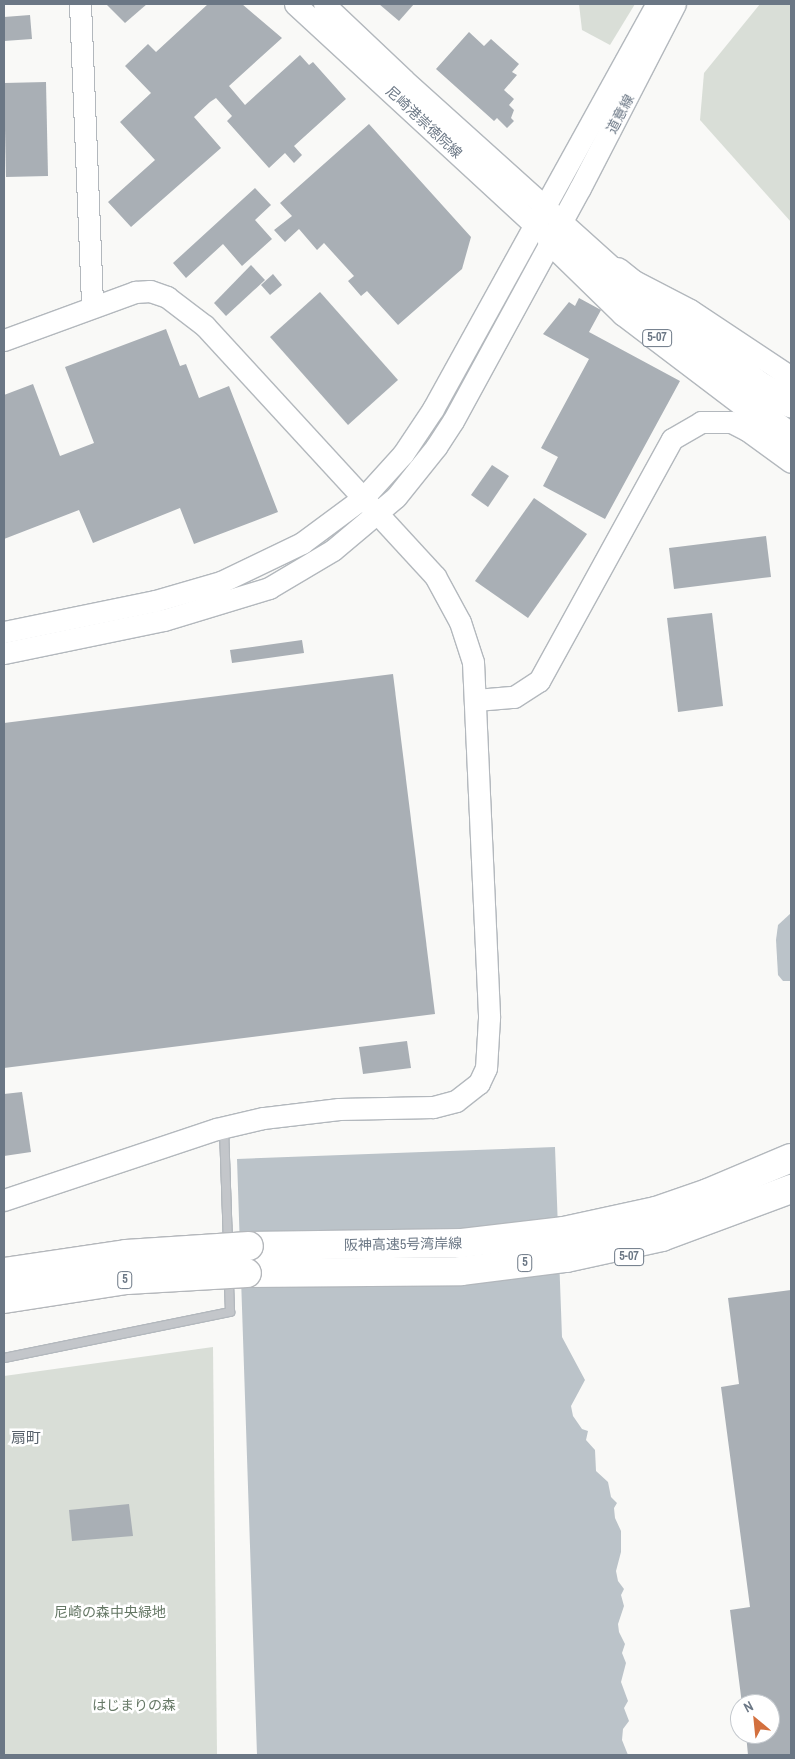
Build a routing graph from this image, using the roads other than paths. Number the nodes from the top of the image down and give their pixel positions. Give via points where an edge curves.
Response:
1 (80, 4) edge
2 (295, 4) edge
3 (324, 4) edge
4 (656, 4) edge
5 (675, 4) edge
6 (545, 207) junction
7 (549, 229) junction
8 (617, 272) junction
9 (92, 306) junction
10 (4, 340) edge
11 (786, 411) edge
12 (791, 462) edge
13 (364, 497) junction
14 (380, 513) junction
15 (4, 632) edge
16 (4, 652) edge
17 (476, 700) junction
18 (223, 1127) junction
19 (791, 1145) edge
20 (791, 1158) edge
21 (791, 1189) edge
22 (4, 1200) edge
23 (791, 1207) edge
24 (656, 1211) junction
25 (228, 1234) junction
26 (220, 1236) dead end
27 (202, 1240) dead end
28 (229, 1254) dead end
29 (229, 1264) dead end
30 (461, 1271) junction
31 (7, 1284) edge
32 (4, 1358) edge

1 - 9 street
2 - 7 street, 尼崎港崇徳院線
3 - 6 street, 尼崎港崇徳院線
4 - 6 street, 道意線
5 - 7 street, 道意線
6 - 7 street, 道意線
7 - 8 street, 尼崎港崇徳院線
7 - 11 highway, 5-07 via 625,312
7 - 13 street via 403,454
7 - 14 street via 436,447
8 - 11 highway, 5-07
8 - 11 street, 尼崎港崇徳院線 via 690,310
9 - 10 street
9 - 13 street via 135,292 150,291 186,309
12 - 17 street via 731,422 701,422 672,439 539,681 514,697
13 - 14 street
13 - 15 street via 302,544 221,582 155,601
14 - 16 street via 311,565 269,588 164,620
14 - 17 street via 446,592 470,650
17 - 18 street via 489,1018 486,1068 479,1083 469,1094 444,1106 294,1113
18 - 22 street
18 - 25 lane
19 - 24 highway via 746,1171
20 - 24 highway, 阪神高速5号湾岸線 / 5
21 - 30 highway, 阪神高速5号湾岸線 / 5 via 712,1221 628,1246 566,1258
23 - 30 highway, 5-07 via 677,1245 609,1261 516,1274
24 - 31 highway, 阪神高速5号湾岸線 / 5, bridge via 512,1239 172,1250 84,1258
25 - 26 lane
25 - 28 lane
27 - 31 lane
29 - 32 lane via 230,1312
30 - 31 highway, 阪神高速5号湾岸線 / 5, bridge via 182,1276 76,1286

